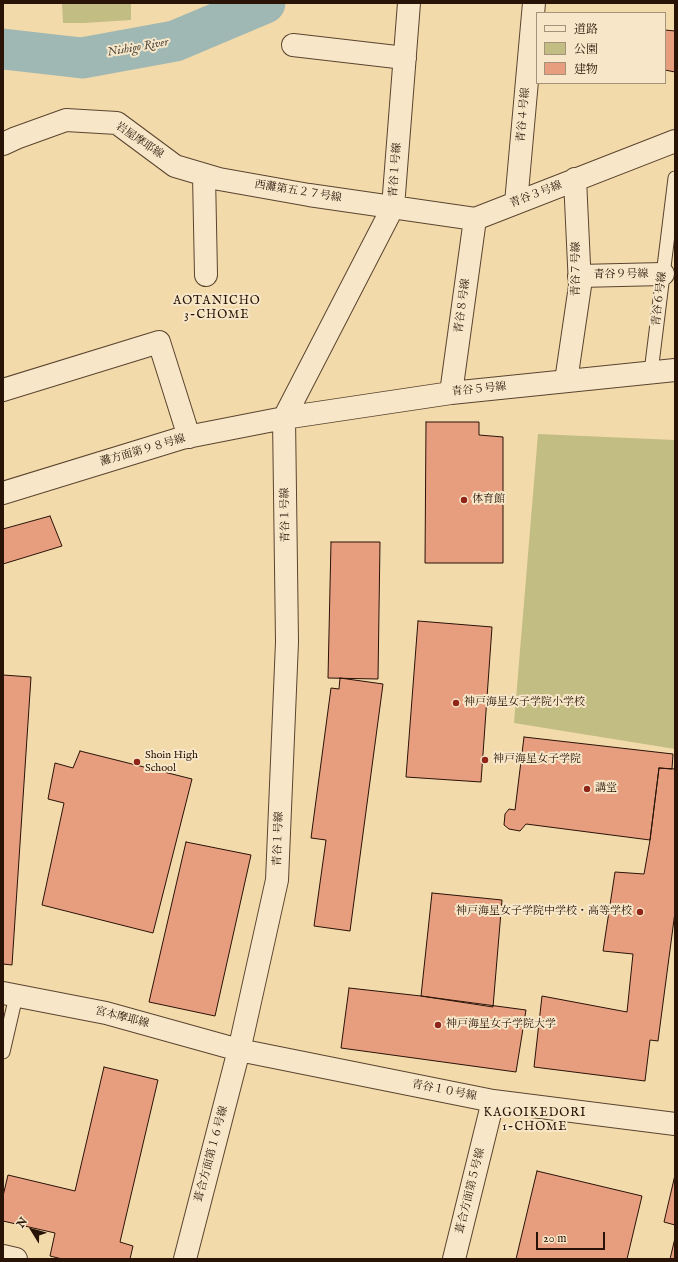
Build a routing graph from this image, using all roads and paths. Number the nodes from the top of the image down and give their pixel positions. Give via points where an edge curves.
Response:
1 (409, 3) edge
2 (534, 3) edge
3 (293, 45) dead end
4 (405, 58) junction
5 (675, 141) edge
6 (3, 144) edge
7 (204, 175) junction
8 (675, 178) edge
9 (575, 179) junction
10 (516, 203) junction
11 (393, 207) junction
12 (475, 218) junction
13 (206, 274) dead end
14 (663, 274) junction
15 (579, 276) junction
16 (675, 370) edge
17 (651, 372) junction
18 (566, 381) junction
19 (3, 390) edge
20 (451, 394) junction
21 (284, 418) junction
22 (189, 437) junction
23 (3, 493) edge
24 (10, 995) edge
25 (239, 1050) junction
26 (3, 1052) edge
27 (493, 1101) junction
28 (675, 1124) edge
29 (3, 1256) edge
30 (16, 1259) edge
31 (184, 1259) edge
32 (454, 1259) edge

1 - 4 street, 青谷１号線
2 - 10 street, 青谷４号線
3 - 4 street
4 - 11 street, 青谷１号線
5 - 9 street, 青谷３号線
6 - 7 street, 岩屋摩耶線 via 66,120 116,123 175,166
7 - 11 street, 西灘第五２７号線 via 309,195
7 - 13 street
8 - 14 lane, 青谷６号線
9 - 10 street, 青谷３号線
9 - 15 street, 青谷７号線
10 - 12 street, 青谷３号線
11 - 12 street, 青谷３号線
11 - 21 street, 青谷１号線
12 - 20 street, 青谷８号線
14 - 15 street, 青谷９号線
14 - 17 lane, 青谷６号線
15 - 18 street, 青谷７号線 via 580,286
16 - 17 street, 青谷５号線
17 - 18 street, 青谷５号線
18 - 20 street, 青谷５号線
19 - 22 street via 159,342
20 - 21 street, 青谷５号線
21 - 22 street, 灘方面第９８号線
21 - 25 street, 青谷１号線 via 287,642 277,880
22 - 23 street, 灘方面第９８号線
24 - 25 street, 宮本摩耶線 via 106,1013
24 - 26 lane
25 - 27 street, 青谷１０号線
25 - 31 street, 葺合方面第１６号線
27 - 28 street, 青谷１０号線
27 - 32 street, 葺合方面第５号線
29 - 30 street

